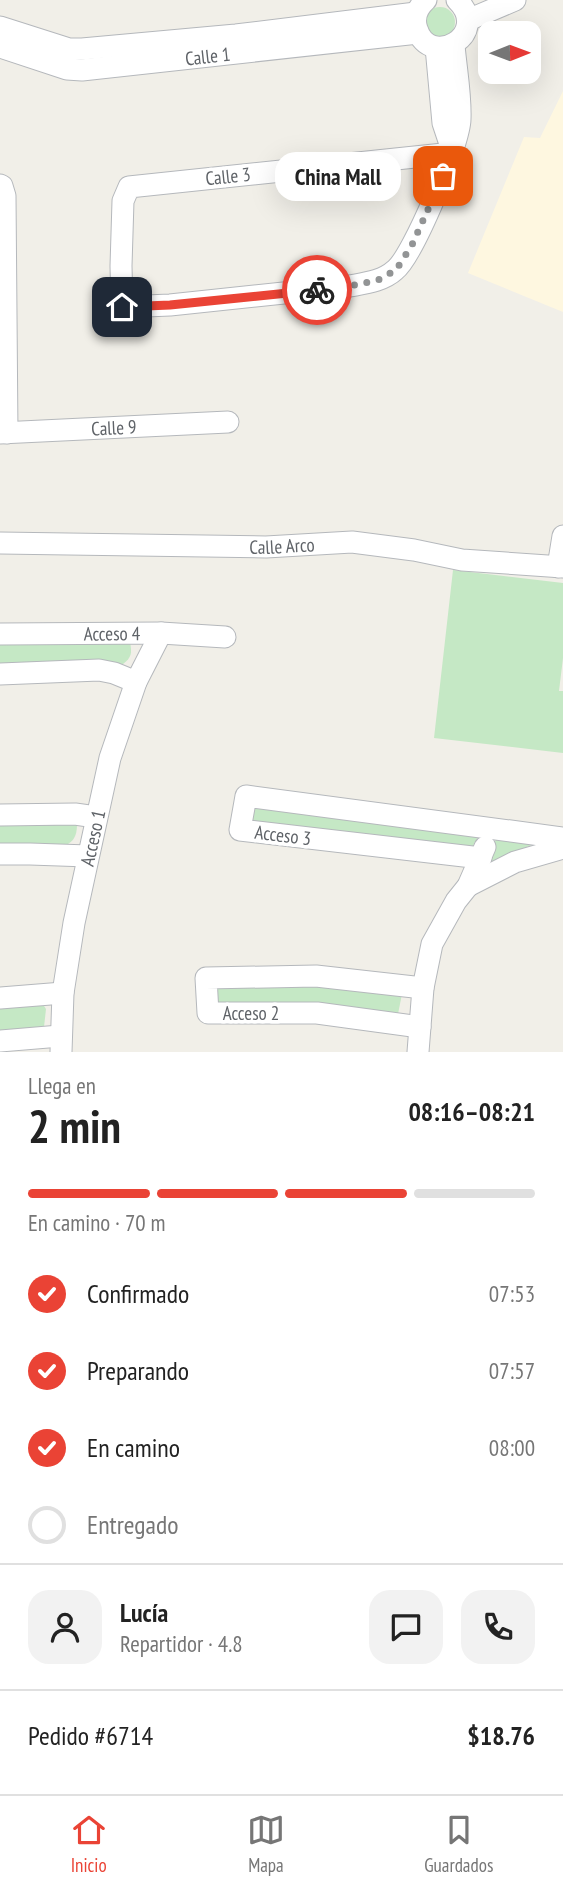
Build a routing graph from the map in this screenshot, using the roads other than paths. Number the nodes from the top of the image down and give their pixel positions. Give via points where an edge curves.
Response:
1 (515, 0) edge
2 (463, 6) edge
3 (420, 15) edge
4 (0, 27) edge
5 (14, 46) edge
6 (445, 46) junction
7 (453, 153) junction
8 (0, 185) edge
9 (228, 422) dead end
10 (3, 433) edge
11 (563, 536) edge
12 (0, 543) edge
13 (560, 567) edge
14 (161, 633) junction
15 (0, 634) edge
16 (225, 637) dead end
17 (0, 674) edge
18 (136, 682) junction
19 (0, 815) edge
20 (96, 817) junction
21 (491, 828) junction
22 (563, 838) edge
23 (563, 848) edge
24 (0, 855) edge
25 (88, 856) junction
26 (481, 858) junction
27 (468, 886) junction
28 (423, 989) junction
29 (62, 993) junction
30 (0, 999) edge
31 (420, 1027) junction
32 (0, 1041) edge
33 (60, 1044) edge
34 (418, 1052) edge

1 - 2 street
2 - 6 street via 464,35
3 - 5 street, Calle 1 via 237,43 82,49
3 - 6 street via 429,45
4 - 5 street, Calle 1
6 - 7 street via 443,123
7 - 7 street, Calle 3 via 129,187 123,201 122,307 378,280 396,270 412,245
8 - 10 street via 5,196
9 - 10 street, Calle 9
11 - 13 street
12 - 13 street, Calle Arco via 266,547 352,542 462,559
14 - 15 street, Acceso 4
14 - 16 street, Acceso 4
14 - 18 street, Acceso 1
17 - 18 street, Acceso 4 via 99,670
18 - 20 street, Acceso 1
19 - 20 street
20 - 25 street, Acceso 1
21 - 22 street
21 - 26 street
21 - 26 street, Acceso 3 via 246,796 240,830
23 - 27 street via 516,862
24 - 25 street
25 - 29 street, Acceso 1
26 - 27 street
27 - 28 street via 432,944
28 - 31 street
28 - 31 street, Acceso 2 via 316,976 206,978 208,1013 317,1013
29 - 30 street
29 - 33 street, Acceso 1
31 - 34 street
32 - 33 street

